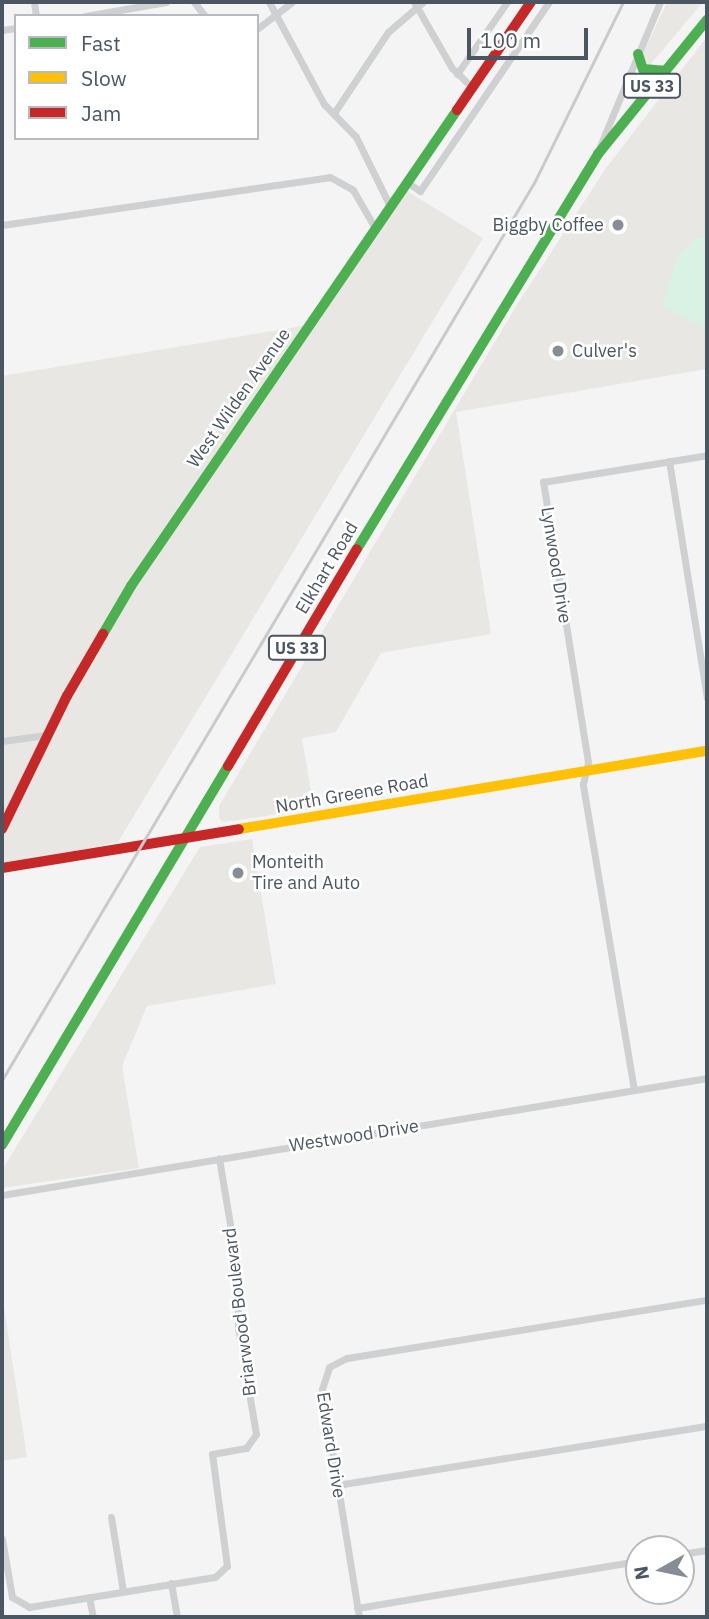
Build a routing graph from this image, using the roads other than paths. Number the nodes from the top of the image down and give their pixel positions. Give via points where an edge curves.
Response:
1 (166, 2) edge
2 (269, 2) edge
3 (292, 2) edge
4 (507, 2) edge
5 (531, 2) edge
6 (549, 2) edge
7 (660, 2) edge
8 (419, 4) edge
9 (119, 6) edge
10 (92, 14) edge
11 (279, 14) junction
12 (707, 20) edge
13 (259, 28) edge
14 (638, 54) junction
15 (495, 55) junction
16 (507, 63) junction
17 (664, 71) junction
18 (457, 74) junction
19 (472, 88) junction
20 (334, 113) junction
21 (598, 154) junction
22 (407, 182) junction
23 (390, 206) junction
24 (2, 225) edge
25 (375, 228) junction
26 (707, 455) edge
27 (670, 461) junction
28 (707, 698) edge
29 (47, 735) junction
30 (2, 741) edge
31 (707, 751) edge
32 (586, 771) junction
33 (2, 829) edge
34 (184, 839) junction
35 (2, 868) edge
36 (707, 1078) edge
37 (634, 1090) junction
38 (2, 1145) edge
39 (219, 1158) junction
40 (2, 1195) edge
41 (707, 1300) edge
42 (707, 1426) edge
43 (337, 1485) junction
44 (111, 1517) dead end
45 (2, 1539) edge
46 (625, 1563) edge
47 (171, 1583) junction
48 (123, 1591) junction
49 (89, 1597) junction
50 (357, 1608) junction
51 (93, 1617) edge
52 (177, 1617) edge
53 (359, 1617) edge

1 - 9 street
2 - 11 street
3 - 11 street
4 - 18 street
5 - 15 main road, West Wilden Avenue
6 - 16 street
7 - 14 street
8 - 18 street
8 - 20 street via 393,26
9 - 10 street
11 - 13 street
11 - 20 street via 319,96
12 - 17 main road, US 33
14 - 17 main road via 643,69
14 - 21 street
15 - 16 street
15 - 19 main road, West Wilden Avenue
16 - 22 street via 420,191
17 - 21 main road, US 33
18 - 19 street
19 - 22 main road, West Wilden Avenue
20 - 23 street via 356,137
21 - 34 main road, Elkhart Road / US 33 via 465,364
22 - 23 main road, West Wilden Avenue
23 - 25 main road, West Wilden Avenue
24 - 25 street via 330,177 353,190
25 - 29 main road, West Wilden Avenue via 131,586
26 - 27 street, Lynwood Drive
27 - 28 street
27 - 32 street, Lynwood Drive via 543,482
29 - 30 street
29 - 33 main road, West Wilden Avenue
31 - 32 main road, North Greene Road
32 - 34 main road, North Greene Road
32 - 37 street via 583,785
34 - 35 main road, North Greene Road
34 - 38 main road, Elkhart Road / US 33
36 - 37 street, Westwood Drive
37 - 39 street, Westwood Drive
39 - 40 street, Westwood Drive
39 - 47 street, Briarwood Boulevard via 237,1266 238,1328 256,1434 246,1448 212,1454 227,1566 215,1577
41 - 43 street, Edward Drive via 347,1358 329,1367 322,1390
42 - 43 street
43 - 50 street, Edward Drive
44 - 48 street
45 - 49 street, Briarwood Boulevard via 15,1601 29,1607
46 - 50 street
47 - 48 street, Briarwood Boulevard
47 - 52 street
48 - 49 street, Briarwood Boulevard
49 - 51 street
50 - 53 street, Edward Drive

